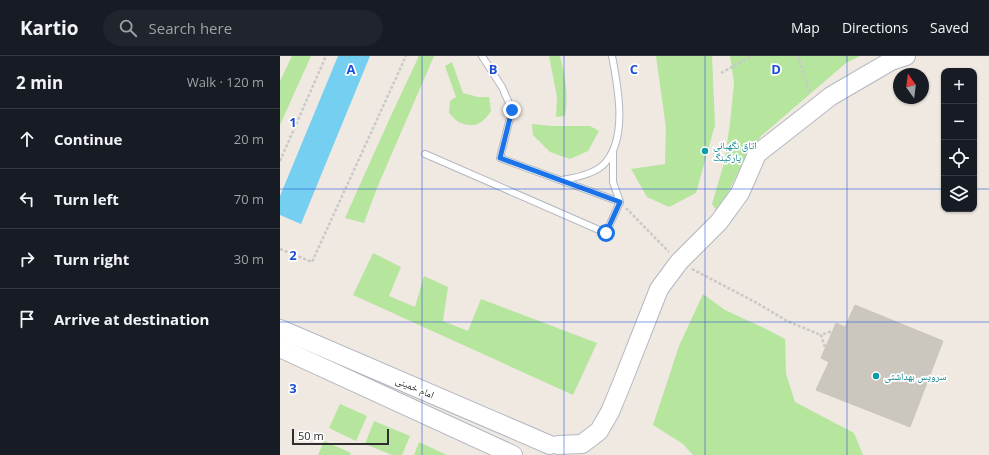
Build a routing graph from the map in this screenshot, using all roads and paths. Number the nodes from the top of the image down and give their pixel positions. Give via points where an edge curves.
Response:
1 (326, 56) edge
2 (406, 56) edge
3 (482, 56) edge
4 (612, 56) edge
5 (752, 56) edge
6 (798, 56) edge
7 (906, 56) edge
8 (721, 73) dead end
9 (815, 109) junction
10 (613, 151) junction
11 (425, 154) dead end
12 (280, 162) edge
13 (560, 180) junction
14 (620, 202) junction
15 (280, 249) edge
16 (679, 262) junction
17 (280, 329) edge
18 (832, 331) dead end
19 (821, 335) junction
20 (825, 347) dead end
21 (280, 348) edge
22 (558, 452) edge
23 (512, 455) edge

1 - 12 path
2 - 15 path via 312,262
3 - 13 lane via 502,87 512,110 500,158
4 - 10 lane via 618,88 619,128
5 - 8 path
6 - 9 path
7 - 9 street via 891,61 831,96
9 - 16 street via 757,154 740,193 719,222
10 - 13 lane via 602,166 576,178
10 - 14 lane via 613,182
11 - 14 lane via 606,233
13 - 14 lane
14 - 16 path
16 - 19 path via 787,321
16 - 22 street via 659,289 610,412 599,431 582,444
17 - 22 street, امام خمینی
18 - 19 path
19 - 20 path
21 - 23 street, امام خمینی

